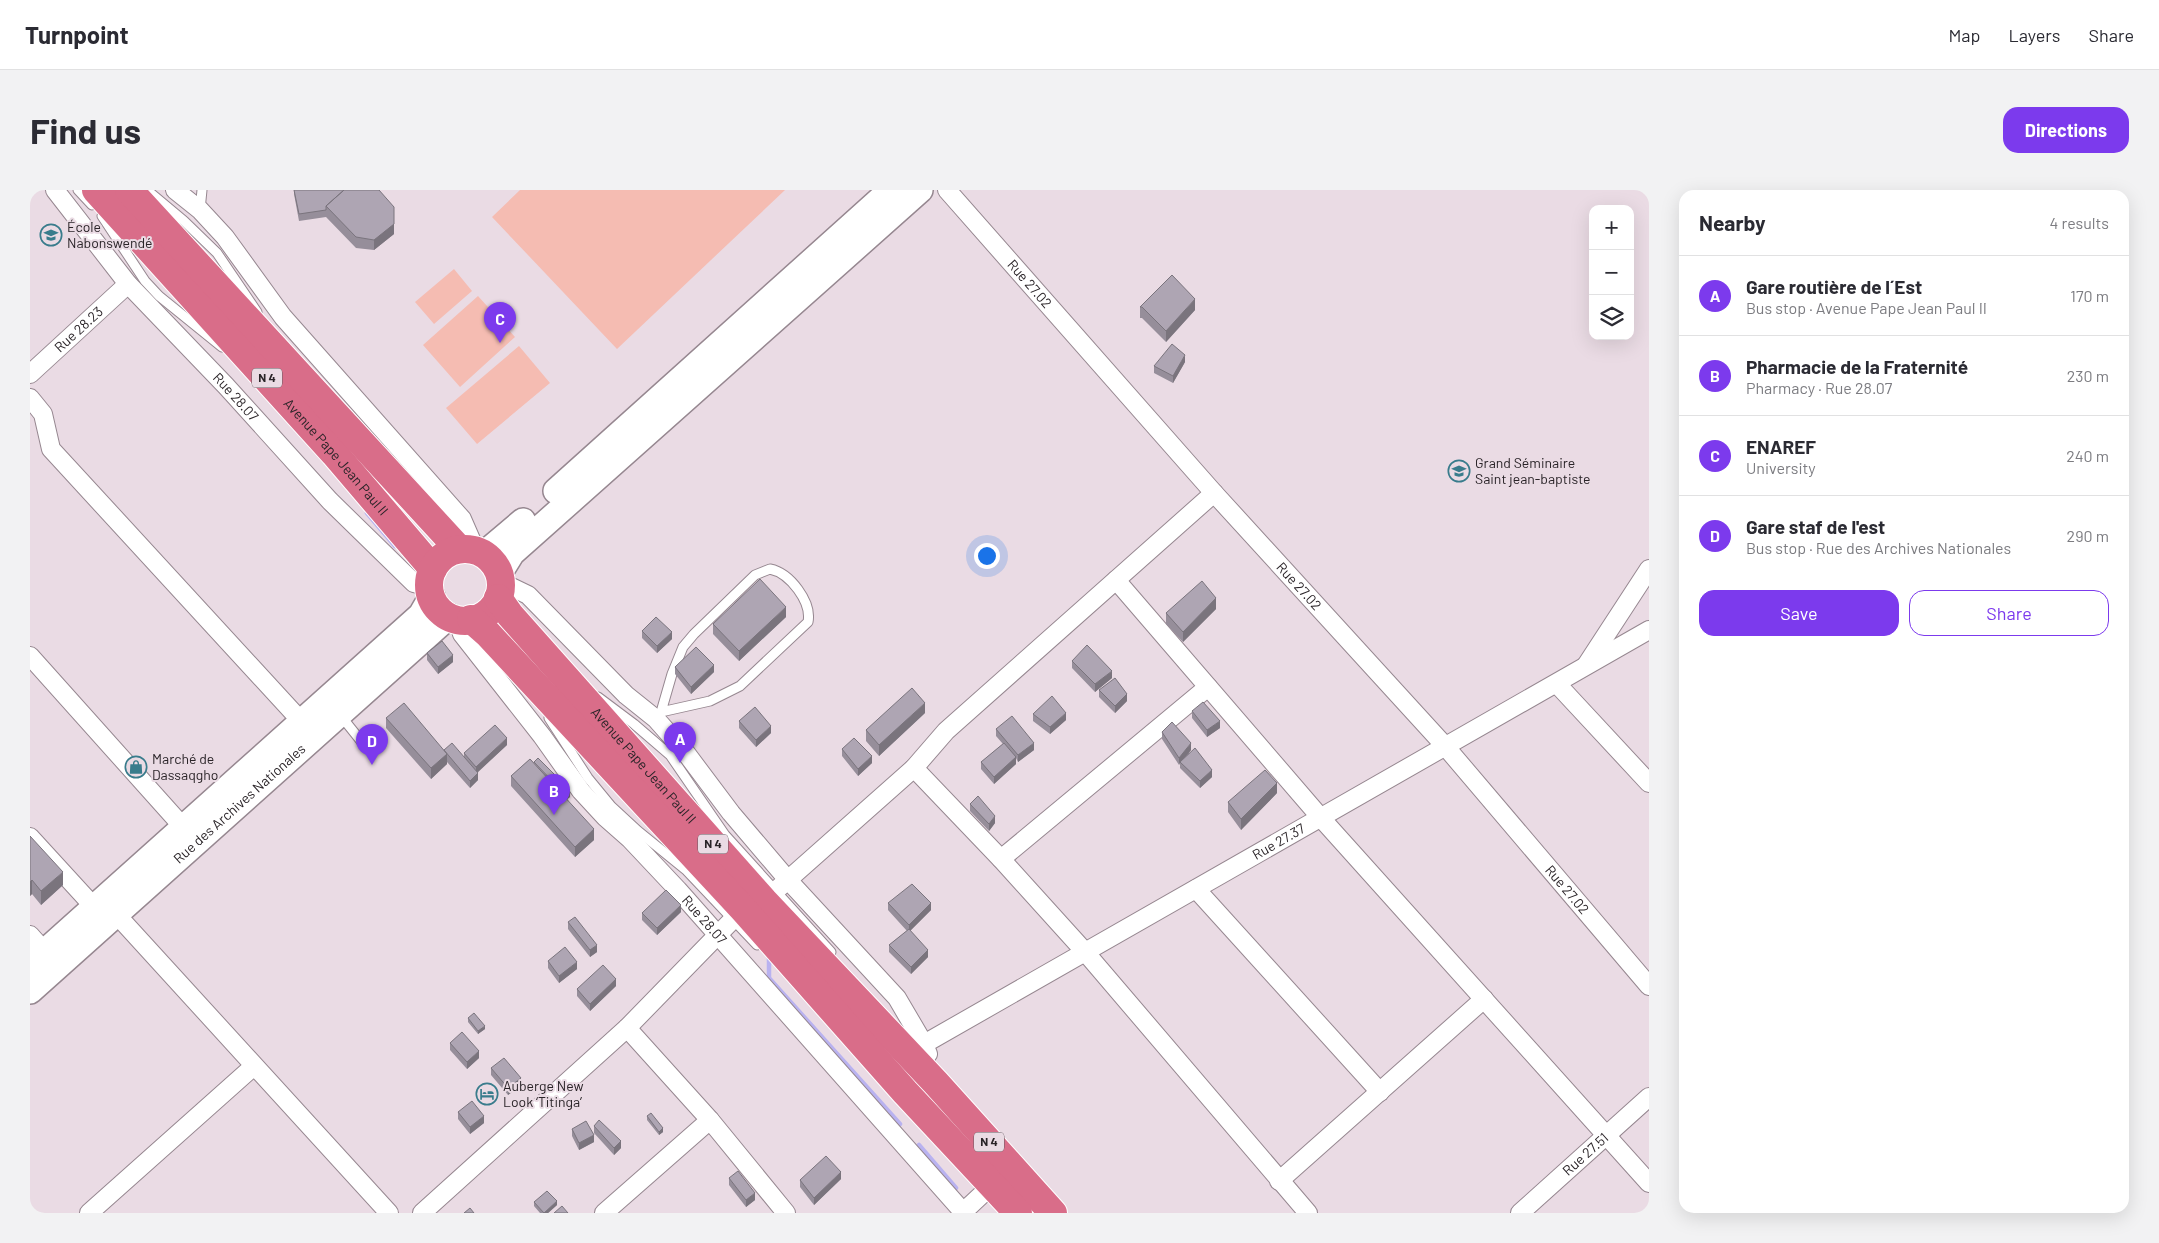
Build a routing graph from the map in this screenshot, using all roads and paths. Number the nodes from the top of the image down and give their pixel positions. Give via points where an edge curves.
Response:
1 (55, 190) edge
2 (78, 190) edge
3 (96, 190) edge
4 (128, 190) edge
5 (147, 190) edge
6 (175, 190) edge
7 (202, 190) edge
8 (891, 190) edge
9 (920, 190) edge
10 (947, 190) edge
11 (200, 210) junction
12 (128, 284) junction
13 (264, 320) dead end
14 (289, 349) dead end
15 (229, 355) dead end
16 (30, 374) edge
17 (30, 398) edge
18 (1214, 493) junction
19 (1649, 569) edge
20 (490, 573) junction
21 (1116, 580) junction
22 (428, 581) junction
23 (461, 619) junction
24 (1649, 630) edge
25 (30, 656) edge
26 (1584, 668) junction
27 (1557, 684) junction
28 (1208, 687) junction
29 (592, 690) dead end
30 (533, 697) dead end
31 (544, 711) dead end
32 (339, 714) junction
33 (658, 716) junction
34 (302, 722) junction
35 (362, 742) dead end
36 (1445, 746) junction
37 (914, 768) junction
38 (1649, 783) edge
39 (1321, 818) junction
40 (184, 828) junction
41 (30, 837) edge
42 (1001, 858) junction
43 (1196, 889) junction
44 (761, 900) junction
45 (105, 911) junction
46 (716, 934) junction
47 (35, 951) edge
48 (1086, 953) junction
49 (767, 955) dead end
50 (839, 961) dead end
51 (1649, 986) edge
52 (30, 991) edge
53 (1484, 999) junction
54 (829, 1020) dead end
55 (627, 1028) junction
56 (912, 1044) junction
57 (254, 1066) junction
58 (905, 1092) junction
59 (1380, 1092) junction
60 (1649, 1096) edge
61 (710, 1120) junction
62 (1606, 1135) junction
63 (1279, 1181) junction
64 (1649, 1183) edge
65 (992, 1185) junction
66 (1050, 1209) edge
67 (89, 1213) edge
68 (389, 1213) edge
69 (422, 1213) edge
70 (604, 1213) edge
71 (786, 1213) edge
72 (963, 1213) edge
73 (1018, 1213) edge
74 (1308, 1213) edge
75 (1520, 1213) edge

1 - 12 street, Rue 28.07
2 - 15 lane via 107,222 145,281
3 - 22 highway, Avenue Pape Jean Paul II / N 4 via 334,453
4 - 20 highway, Avenue Pape Jean Paul II / N 4
5 - 13 lane via 211,247
6 - 11 street
7 - 11 lane
8 - 20 street
9 - 20 street
10 - 18 street, Rue 27.02
11 - 20 street via 225,237 283,317 462,518
12 - 16 street, Rue 28.23
12 - 22 street, Rue 28.07 via 330,501 414,583
14 - 20 lane
17 - 34 street via 43,414 51,449
18 - 21 street
18 - 36 street, Rue 27.02
19 - 26 street
20 - 22 highway via 444,556
20 - 23 highway via 490,611 483,616
20 - 33 street via 528,595 626,695
20 - 44 highway, Avenue Pape Jean Paul II / N 4 via 510,615
21 - 28 street
21 - 37 street via 946,731
22 - 23 highway, Avenue Pape Jean Paul II / N 4 via 440,610
22 - 34 street, Rue des Archives Nationales via 421,615
23 - 30 lane
23 - 32 street, Rue des Archives Nationales
23 - 44 highway, Avenue Pape Jean Paul II / N 4 via 488,634
23 - 46 street, Rue 28.07 via 462,634 581,791 630,839
24 - 26 street, Rue 27.37
25 - 40 street
26 - 27 street, Rue 27.37
27 - 36 street, Rue 27.37
27 - 38 street
28 - 39 street
28 - 42 street
29 - 44 lane via 670,755 725,835
31 - 44 lane via 588,778 638,831 686,870
32 - 35 lane
32 - 45 street, Rue des Archives Nationales
33 - 33 lane via 710,702 740,686 808,622 804,597 782,574 770,569 755,575 694,634 676,662
33 - 44 street via 731,813
34 - 40 street, Rue des Archives Nationales
36 - 39 street, Rue 27.37
36 - 51 street, Rue 27.02
37 - 42 street
37 - 44 street
39 - 43 street, Rue 27.37
39 - 53 street
40 - 45 street, Rue des Archives Nationales
41 - 45 street
42 - 48 street
43 - 48 street, Rue 27.37
43 - 59 street
44 - 46 street
44 - 49 lane
44 - 50 lane
44 - 56 highway, Avenue Pape Jean Paul II / N 4
44 - 58 highway, Avenue Pape Jean Paul II / N 4
45 - 47 street, Rue des Archives Nationales
45 - 52 street, Rue des Archives Nationales
45 - 57 street
46 - 55 street
46 - 72 street, Rue 28.07
48 - 56 street, Rue 27.37
48 - 63 street
53 - 59 street
53 - 62 street
54 - 58 lane
55 - 61 street
55 - 69 street
56 - 66 highway, Avenue Pape Jean Paul II / N 4 via 936,1083
57 - 67 street
57 - 68 street
58 - 65 highway, N 4
59 - 63 street
60 - 62 street, Rue 27.51
61 - 70 street
61 - 71 street
62 - 64 street
62 - 75 street, Rue 27.51
63 - 74 street
65 - 72 street
65 - 73 highway, N 4

